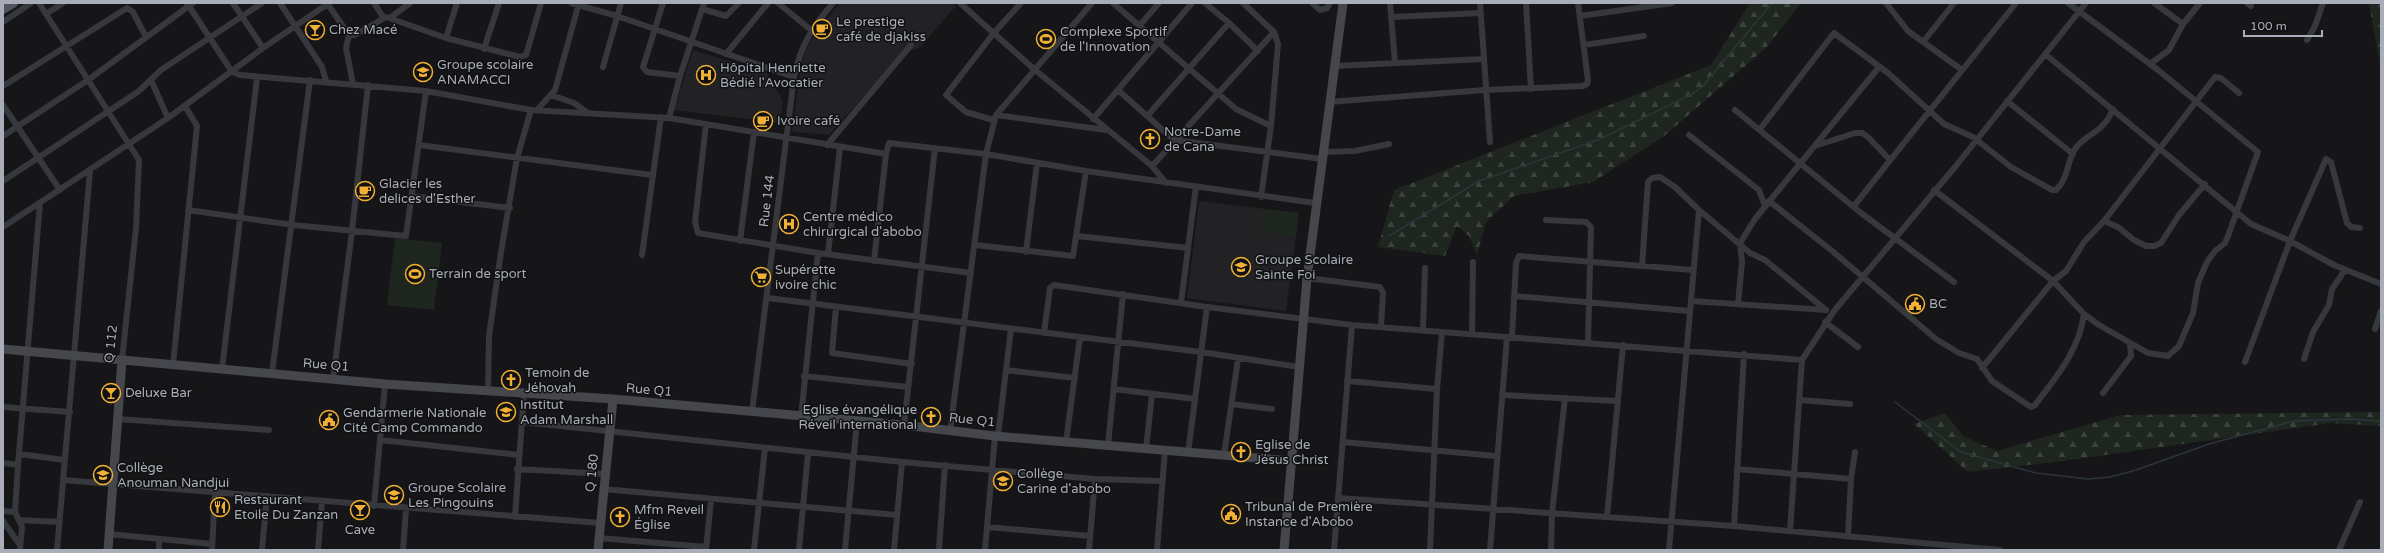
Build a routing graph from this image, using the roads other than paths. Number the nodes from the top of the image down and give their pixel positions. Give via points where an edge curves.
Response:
1 (12, 3) edge
2 (31, 3) edge
3 (39, 3) edge
4 (63, 3) edge
5 (233, 3) edge
6 (262, 3) edge
7 (280, 3) edge
8 (328, 3) edge
9 (374, 3) edge
10 (410, 3) edge
11 (457, 3) edge
12 (499, 3) edge
13 (541, 3) edge
14 (571, 3) edge
15 (621, 3) edge
16 (663, 3) edge
17 (739, 3) edge
18 (768, 3) edge
19 (778, 3) edge
20 (833, 3) edge
21 (960, 3) edge
22 (1021, 3) edge
23 (1092, 3) edge
24 (1112, 3) edge
25 (1159, 3) edge
26 (1192, 3) edge
27 (1205, 3) edge
28 (1243, 3) edge
29 (1312, 3) edge
30 (1330, 3) edge
31 (1342, 3) edge
32 (1390, 3) edge
33 (1480, 3) edge
34 (1526, 3) edge
35 (1578, 3) edge
36 (1672, 3) edge
37 (1954, 3) edge
38 (2016, 3) edge
39 (2068, 3) edge
40 (2086, 3) edge
41 (2154, 3) edge
42 (2200, 3) edge
43 (2323, 3) edge
44 (190, 4) edge
45 (579, 4) edge
46 (1889, 4) edge
47 (130, 6) edge
48 (703, 6) edge
49 (1626, 6) edge
50 (3, 9) edge
51 (2079, 12) junction
52 (1481, 13) junction
53 (46, 14) junction
54 (241, 16) junction
55 (617, 16) junction
56 (1580, 16) junction
57 (386, 17) junction
58 (1391, 17) junction
59 (3, 22) edge
60 (1229, 23) junction
61 (2183, 24) junction
62 (1139, 26) junction
63 (294, 27) junction
64 (653, 29) junction
65 (811, 30) junction
66 (1274, 32) junction
67 (993, 34) junction
68 (349, 35) junction
69 (1644, 36) dead end
70 (146, 37) junction
71 (209, 38) junction
72 (446, 38) junction
73 (2307, 40) dead end
74 (1158, 42) junction
75 (1923, 42) junction
76 (691, 43) junction
77 (66, 45) junction
78 (912, 45) dead end
79 (1584, 45) junction
80 (263, 48) junction
81 (484, 49) junction
82 (1258, 51) junction
83 (726, 54) junction
84 (2044, 54) junction
85 (1484, 59) junction
86 (1395, 63) junction
87 (2150, 64) junction
88 (1334, 66) junction
89 (603, 67) dead end
90 (1879, 67) junction
91 (1188, 68) junction
92 (1034, 69) junction
93 (1962, 70) junction
94 (232, 72) junction
95 (680, 76) junction
96 (794, 77) junction
97 (257, 78) junction
98 (88, 80) junction
99 (151, 80) junction
100 (310, 80) junction
101 (326, 81) junction
102 (352, 84) junction
103 (368, 85) junction
104 (3, 86) edge
105 (1531, 89) junction
106 (1118, 90) junction
107 (1485, 90) junction
108 (426, 91) junction
109 (2239, 93) dead end
110 (551, 95) junction
111 (1218, 95) junction
112 (2007, 101) junction
113 (1330, 102) junction
114 (2196, 103) junction
115 (3, 105) edge
116 (185, 106) junction
117 (2113, 109) junction
118 (534, 110) junction
119 (1735, 110) dead end
120 (1928, 110) junction
121 (109, 111) junction
122 (588, 113) junction
123 (1148, 115) junction
124 (661, 117) junction
125 (168, 118) junction
126 (669, 118) junction
127 (994, 118) junction
128 (1093, 119) junction
129 (706, 124) junction
130 (1271, 126) junction
131 (17, 127) junction
132 (1760, 129) junction
133 (1106, 130) junction
134 (754, 132) junction
135 (1689, 135) dead end
136 (3, 136) edge
137 (786, 137) junction
138 (1976, 139) junction
139 (1174, 140) junction
140 (1490, 142) dead end
141 (130, 144) junction
142 (1389, 144) dead end
143 (827, 145) junction
144 (419, 146) junction
145 (1815, 146) junction
146 (840, 148) junction
147 (935, 148) junction
148 (2161, 148) junction
149 (1266, 153) junction
150 (886, 154) junction
151 (986, 154) junction
152 (2073, 154) junction
153 (1322, 155) junction
154 (37, 158) junction
155 (517, 158) junction
156 (1890, 160) junction
157 (1037, 163) junction
158 (1802, 163) junction
159 (1152, 166) junction
160 (90, 171) junction
161 (1086, 171) junction
162 (652, 175) junction
163 (3, 181) edge
164 (1166, 183) junction
165 (2205, 184) junction
166 (1196, 186) junction
167 (60, 190) junction
168 (1934, 190) junction
169 (412, 196) junction
170 (1261, 196) junction
171 (40, 203) junction
172 (1315, 203) junction
173 (1767, 204) junction
174 (1854, 206) junction
175 (510, 208) junction
176 (188, 210) junction
177 (1699, 210) junction
178 (2236, 211) junction
179 (240, 218) junction
180 (1546, 220) dead end
181 (2104, 220) junction
182 (293, 225) junction
183 (3, 227) edge
184 (2360, 228) dead end
185 (352, 231) junction
186 (1077, 236) junction
187 (1895, 236) junction
188 (740, 241) junction
189 (2290, 241) junction
190 (1740, 243) junction
191 (974, 245) junction
192 (773, 246) junction
193 (1188, 248) junction
194 (1026, 252) junction
195 (818, 253) junction
196 (828, 254) junction
197 (642, 255) dead end
198 (874, 261) junction
199 (1473, 262) dead end
200 (1589, 263) junction
201 (1642, 266) junction
202 (921, 267) junction
203 (1425, 268) dead end
204 (1693, 270) junction
205 (2345, 270) junction
206 (971, 272) junction
207 (1306, 278) junction
208 (1862, 278) junction
209 (2053, 281) junction
210 (1954, 282) dead end
211 (2381, 284) edge
212 (1123, 294) junction
213 (1515, 296) junction
214 (768, 298) junction
215 (1691, 301) junction
216 (1588, 302) junction
217 (1181, 303) junction
218 (812, 304) junction
219 (1738, 304) junction
220 (836, 307) junction
221 (1207, 307) junction
222 (1826, 310) junction
223 (1834, 310) junction
224 (1689, 311) junction
225 (2381, 311) edge
226 (2084, 314) junction
227 (918, 317) junction
228 (1303, 319) junction
229 (965, 322) junction
230 (1826, 322) junction
231 (1352, 325) junction
232 (1381, 327) junction
233 (1011, 329) junction
234 (2375, 329) dead end
235 (1423, 330) junction
236 (1442, 332) junction
237 (1044, 333) junction
238 (1472, 334) junction
239 (1080, 337) junction
240 (1509, 337) junction
241 (1118, 342) junction
242 (1588, 343) junction
243 (2130, 343) junction
244 (1623, 345) junction
245 (1858, 347) dead end
246 (3, 349) edge
247 (1687, 350) junction
248 (26, 351) junction
249 (1201, 352) junction
250 (1744, 354) junction
251 (73, 355) junction
252 (1238, 359) junction
253 (2304, 359) dead end
254 (122, 360) junction
255 (1802, 360) junction
256 (2245, 362) dead end
257 (912, 364) junction
258 (173, 365) junction
259 (1300, 367) junction
260 (1982, 368) junction
261 (222, 369) junction
262 (1006, 370) junction
263 (272, 373) junction
264 (804, 376) junction
265 (1075, 378) junction
266 (332, 379) junction
267 (1347, 381) junction
268 (385, 384) junction
269 (908, 387) junction
270 (1114, 389) junction
271 (1437, 389) junction
272 (488, 391) junction
273 (524, 393) junction
274 (2103, 393) dead end
275 (1152, 394) junction
276 (1502, 395) junction
277 (1565, 398) junction
278 (613, 399) junction
279 (1195, 399) junction
280 (1800, 400) junction
281 (1618, 401) junction
282 (1231, 404) junction
283 (1850, 404) dead end
284 (3, 408) edge
285 (24, 409) junction
286 (1272, 409) dead end
287 (70, 412) junction
288 (752, 412) junction
289 (801, 416) junction
290 (118, 419) junction
291 (857, 421) junction
292 (522, 422) junction
293 (904, 425) junction
294 (269, 430) dead end
295 (609, 431) junction
296 (950, 431) junction
297 (997, 436) junction
298 (380, 440) junction
299 (1066, 442) junction
300 (1343, 442) junction
301 (1108, 445) junction
302 (765, 448) junction
303 (1146, 448) junction
304 (1165, 450) junction
305 (1434, 451) junction
306 (1188, 452) junction
307 (1855, 452) dead end
308 (808, 453) junction
309 (19, 454) junction
310 (519, 454) junction
311 (1224, 455) junction
312 (1496, 456) junction
313 (853, 457) junction
314 (65, 460) junction
315 (902, 462) junction
316 (1292, 462) junction
317 (3, 463) edge
318 (18, 465) junction
319 (944, 466) junction
320 (1737, 468) junction
321 (517, 469) junction
322 (992, 469) junction
323 (605, 474) junction
324 (1794, 474) junction
325 (1095, 479) junction
326 (1852, 479) junction
327 (64, 480) junction
328 (1162, 481) junction
329 (113, 485) junction
330 (603, 489) junction
331 (215, 491) junction
332 (267, 496) junction
333 (1338, 498) junction
334 (711, 500) junction
335 (322, 501) junction
336 (2360, 502) dead end
337 (758, 504) junction
338 (374, 506) junction
339 (1432, 506) junction
340 (803, 508) junction
341 (406, 509) junction
342 (1492, 509) junction
343 (3, 511) edge
344 (15, 512) junction
345 (848, 512) junction
346 (1552, 513) junction
347 (897, 515) junction
348 (515, 517) junction
349 (1607, 517) junction
350 (20, 520) junction
351 (3, 521) edge
352 (60, 522) junction
353 (1672, 522) junction
354 (600, 523) junction
355 (1734, 526) junction
356 (987, 527) junction
357 (1790, 531) junction
358 (109, 534) junction
359 (1090, 536) junction
360 (1848, 536) junction
361 (599, 538) junction
362 (159, 539) junction
363 (212, 547) edge
364 (20, 548) edge
365 (706, 548) edge
366 (57, 550) edge
367 (108, 550) edge
368 (159, 550) edge
369 (262, 550) edge
370 (318, 550) edge
371 (403, 550) edge
372 (598, 550) edge
373 (754, 550) edge
374 (800, 550) edge
375 (845, 550) edge
376 (894, 550) edge
377 (939, 550) edge
378 (985, 550) edge
379 (1089, 550) edge
380 (1157, 550) edge
381 (1284, 550) edge
382 (1334, 550) edge
383 (1430, 550) edge
384 (1490, 550) edge
385 (1551, 550) edge
386 (1669, 550) edge
387 (2000, 550) edge
388 (2339, 550) edge

1 - 50 main road
2 - 59 street
3 - 53 street, Q 112
4 - 53 street
5 - 54 street
6 - 54 street
7 - 63 street
8 - 63 street
8 - 68 street
9 - 57 street
10 - 57 street
11 - 72 street
12 - 81 street
13 - 81 street via 526,55 516,57
14 - 45 street
15 - 55 street
16 - 64 street
17 - 48 street via 726,16
18 - 83 street
19 - 65 street
20 - 65 street, Rue 144
21 - 67 street
22 - 67 street
23 - 92 street
24 - 62 street
25 - 62 street
26 - 74 street
27 - 60 street
28 - 66 street
29 - 30 street via 1320,10 1327,8
31 - 88 street
32 - 58 street
33 - 52 street
34 - 105 street
35 - 56 street
36 - 49 street
37 - 75 street via 1944,19
38 - 93 street
39 - 51 street
40 - 51 street
41 - 61 street
42 - 61 street
43 - 73 street
44 - 70 street
44 - 71 street
45 - 55 street
45 - 110 street via 555,90
46 - 75 street via 1908,31
47 - 70 street
47 - 77 street
48 - 76 street
49 - 56 street
51 - 84 street
51 - 87 street
52 - 58 street
52 - 85 street
53 - 77 street, Q 112
54 - 71 street
54 - 80 street
55 - 64 street
55 - 89 street
56 - 79 street
57 - 68 street via 355,35
57 - 72 street
58 - 86 street
60 - 82 street
60 - 91 street
61 - 87 street via 2169,50
62 - 74 street
63 - 80 street
63 - 101 street via 322,67
64 - 76 street
64 - 95 street via 643,63 644,69 647,72
65 - 96 street, Rue 144 via 798,59
66 - 82 street
66 - 130 street via 1279,55
67 - 92 street
67 - 127 street via 946,94 966,112
68 - 102 street via 346,48
69 - 79 street
70 - 98 street
71 - 94 street
71 - 99 street via 161,70
72 - 81 street
74 - 91 street
74 - 106 street
75 - 93 street
76 - 83 street
76 - 95 street
77 - 98 street, Q 112
77 - 104 street
78 - 143 street
79 - 105 street via 1587,84
80 - 94 street
82 - 111 street
83 - 96 street
84 - 112 street
84 - 117 street
85 - 86 street
85 - 107 street
86 - 88 street
87 - 114 street
88 - 113 street
90 - 120 street
90 - 132 street via 1834,33
90 - 145 street
91 - 111 street
91 - 123 street
92 - 127 street
92 - 128 street
93 - 120 street
94 - 97 street via 240,76
94 - 116 street
95 - 126 street
96 - 137 street, Rue 144
97 - 100 street
97 - 179 street
98 - 121 street, Q 112
98 - 131 street
99 - 121 street
99 - 125 street
100 - 101 street
100 - 182 street
101 - 102 street
102 - 103 street
103 - 108 street
103 - 185 street
105 - 107 street
106 - 123 street
106 - 128 street
107 - 113 street
107 - 140 street
108 - 118 street
108 - 144 street
109 - 114 street via 2221,78 2215,77
110 - 118 street
110 - 122 street via 574,103
111 - 130 street via 1240,112
111 - 139 street
112 - 138 street
112 - 152 street
113 - 153 street
114 - 148 street
114 - 178 street via 2258,152
115 - 131 street
116 - 125 street
116 - 176 street via 197,124
117 - 148 street
117 - 152 street via 2106,124 2077,147
118 - 122 street
118 - 155 street
119 - 132 street
120 - 138 street via 1944,124
120 - 156 street
121 - 141 street, Q 112
121 - 154 street
122 - 124 street
123 - 139 street
124 - 126 street
124 - 162 street
125 - 141 street
126 - 129 street
127 - 133 street
127 - 151 street
128 - 133 street
129 - 134 street
129 - 188 street via 695,228 698,233 704,235
130 - 149 street
131 - 136 street
131 - 154 street
132 - 158 street
133 - 159 street
134 - 137 street
134 - 188 street
135 - 173 street via 1759,190
137 - 143 street
137 - 192 street, Rue 144
138 - 152 street via 2011,167 2052,190 2056,190 2062,183
138 - 168 street
139 - 149 street
139 - 159 street
141 - 160 street
141 - 254 street, Q 112 via 139,160 140,169
142 - 153 street
143 - 146 street
144 - 155 street
144 - 169 street
145 - 156 street via 1862,133
145 - 158 street
146 - 150 street
146 - 196 street
147 - 150 street via 889,143
147 - 151 street
147 - 202 street
148 - 165 street
148 - 181 street
149 - 153 street
149 - 170 street
150 - 198 street
151 - 157 street
151 - 191 street
153 - 172 street
154 - 163 street
154 - 167 street
155 - 162 street
155 - 175 street
156 - 174 street
157 - 161 street
157 - 194 street
158 - 173 street
158 - 174 street
159 - 164 street
160 - 167 street
160 - 251 street
161 - 164 street
161 - 186 street
162 - 197 street
164 - 166 street
165 - 178 street
165 - 181 street via 2179,214 2161,243 2154,246 2146,246 2134,240
166 - 170 street
166 - 193 street
167 - 171 street
168 - 187 street
168 - 209 street
169 - 175 street
169 - 185 street via 406,236
170 - 172 street
171 - 183 street
171 - 248 street
172 - 207 street
173 - 190 street
173 - 208 street via 1831,250
174 - 187 street via 1861,214
175 - 272 street via 489,336
176 - 179 street
176 - 258 street
177 - 190 street
177 - 201 street via 1664,178 1657,177 1648,182
177 - 204 street
178 - 189 street via 2251,224
178 - 243 street via 2224,243 2211,256 2198,283 2193,314 2174,352 2168,356 2156,355
179 - 182 street
179 - 261 street
180 - 200 street via 1590,223 1592,230
181 - 209 street via 2084,242 2066,271
182 - 185 street
182 - 263 street
184 - 189 street via 2351,227 2347,223 2331,162 2326,159
185 - 266 street
186 - 193 street
186 - 194 street via 1073,256
187 - 208 street
187 - 210 street
188 - 192 street
189 - 205 street
189 - 256 street
190 - 219 street via 1742,262
190 - 222 street
191 - 194 street
191 - 206 street
192 - 195 street
192 - 214 street, Rue 144
193 - 217 street
195 - 196 street
195 - 218 street
196 - 198 street
198 - 202 street
199 - 238 street
200 - 201 street
200 - 213 street via 1519,256 1516,263
200 - 216 street
201 - 204 street
202 - 206 street
202 - 227 street
203 - 235 street
204 - 215 street
205 - 211 street
205 - 253 street via 2332,289 2329,305 2313,332
206 - 229 street
207 - 228 street
207 - 232 street via 1380,288 1383,293
208 - 223 street
208 - 260 street via 1947,347 1977,359
209 - 226 street
209 - 260 street
212 - 217 street
212 - 237 street via 1051,285
212 - 241 street
213 - 216 street
213 - 240 street
214 - 218 street
214 - 288 street, Rue 144
215 - 219 street
215 - 224 street
216 - 224 street
216 - 242 street
217 - 221 street
218 - 220 street
218 - 264 street
219 - 222 street
220 - 227 street
220 - 257 street via 832,353
221 - 228 street
221 - 249 street
222 - 223 street
223 - 230 street
224 - 247 street
225 - 234 street
226 - 243 street
226 - 260 street via 2078,340 2067,362 2035,406 2031,407 1992,381
227 - 229 street
227 - 257 street
228 - 231 street
228 - 259 street
229 - 233 street
229 - 296 street
230 - 245 street
230 - 255 street
231 - 232 street
231 - 267 street
232 - 235 street
233 - 237 street
233 - 262 street
235 - 236 street
236 - 238 street
236 - 271 street
237 - 239 street
238 - 240 street
239 - 241 street
239 - 265 street
240 - 242 street
240 - 276 street
241 - 249 street
241 - 270 street
242 - 244 street
243 - 274 street via 2131,356
244 - 247 street
244 - 281 street
246 - 248 street, Rue Q1
247 - 250 street
247 - 353 street
248 - 251 street, Rue Q1
248 - 285 street
249 - 252 street
249 - 279 street
250 - 255 street
250 - 320 street
251 - 254 street, Rue Q1
251 - 287 street
252 - 259 street
252 - 282 street
254 - 258 street, Rue Q1
254 - 290 street, Q 112
255 - 280 street
257 - 269 street
258 - 261 street, Rue Q1
259 - 316 street
261 - 263 street, Rue Q1
262 - 265 street
262 - 297 street
263 - 266 street, Rue Q1
264 - 269 street
264 - 289 street
265 - 299 street
266 - 268 street, Rue Q1
267 - 271 street
267 - 300 street
268 - 272 street, Rue Q1
268 - 298 street
269 - 293 street
270 - 275 street
270 - 301 street
271 - 305 street
272 - 273 street, Rue Q1
273 - 278 street, Rue Q1
273 - 292 street
275 - 279 street
275 - 303 street
276 - 277 street
276 - 312 street
277 - 281 street
277 - 346 street
278 - 288 street, Rue Q1
278 - 295 street, Q 180
279 - 306 street
280 - 283 street
280 - 324 street
281 - 349 street
282 - 286 street
282 - 311 street
284 - 285 street
285 - 287 street
285 - 309 street
287 - 314 street
288 - 289 street, Rue Q1
289 - 291 street, Rue Q1
290 - 294 street
290 - 329 street, Q 112
291 - 293 street, Rue Q1
291 - 313 street
292 - 295 street
292 - 310 street
293 - 296 street, Rue Q1
295 - 302 street
295 - 323 street, Q 180
296 - 297 street, Rue Q1
297 - 299 street, Rue Q1
297 - 322 street
298 - 310 street
298 - 338 street
299 - 301 street, Rue Q1
300 - 305 street
300 - 333 street
301 - 303 street, Rue Q1
302 - 308 street
302 - 337 street
303 - 304 street, Rue Q1
304 - 306 street, Rue Q1
304 - 328 street
305 - 312 street
305 - 339 street
306 - 311 street, Rue Q1
307 - 326 street
308 - 313 street
308 - 340 street
309 - 314 street
309 - 318 street
310 - 321 street
311 - 316 street, Rue Q1
312 - 342 street
313 - 315 street
313 - 345 street
314 - 327 street
315 - 319 street
315 - 347 street
316 - 381 street
317 - 318 street
318 - 344 street
319 - 322 street
319 - 377 street
320 - 324 street
320 - 355 street
321 - 323 street
321 - 348 street
322 - 325 street
322 - 356 street
323 - 330 street, Q 180
324 - 326 street
324 - 357 street
325 - 328 street
325 - 359 street
326 - 360 street
327 - 329 street
327 - 352 street
328 - 380 street
329 - 331 street
329 - 358 street, Q 112
330 - 334 street
330 - 354 street, Q 180
331 - 332 street
331 - 363 street
332 - 335 street
332 - 369 street
333 - 339 street
333 - 382 street
334 - 337 street
334 - 365 street
335 - 338 street
335 - 370 street
336 - 388 street
337 - 340 street
337 - 373 street
338 - 341 street
339 - 342 street
339 - 383 street
340 - 345 street
340 - 374 street
341 - 348 street
341 - 371 street
342 - 346 street
342 - 384 street
343 - 344 street
344 - 350 street
345 - 347 street
345 - 375 street
346 - 349 street
346 - 385 street
347 - 376 street
348 - 354 street
349 - 353 street
350 - 352 street
350 - 364 street
351 - 364 street
352 - 366 street
353 - 355 street
353 - 386 street
354 - 361 street, Q 180
355 - 357 street
356 - 359 street
356 - 378 street
357 - 360 street
358 - 362 street
358 - 367 street, Q 112
359 - 379 street
360 - 387 street
361 - 365 street
361 - 372 street, Q 180
362 - 363 street
362 - 368 street

